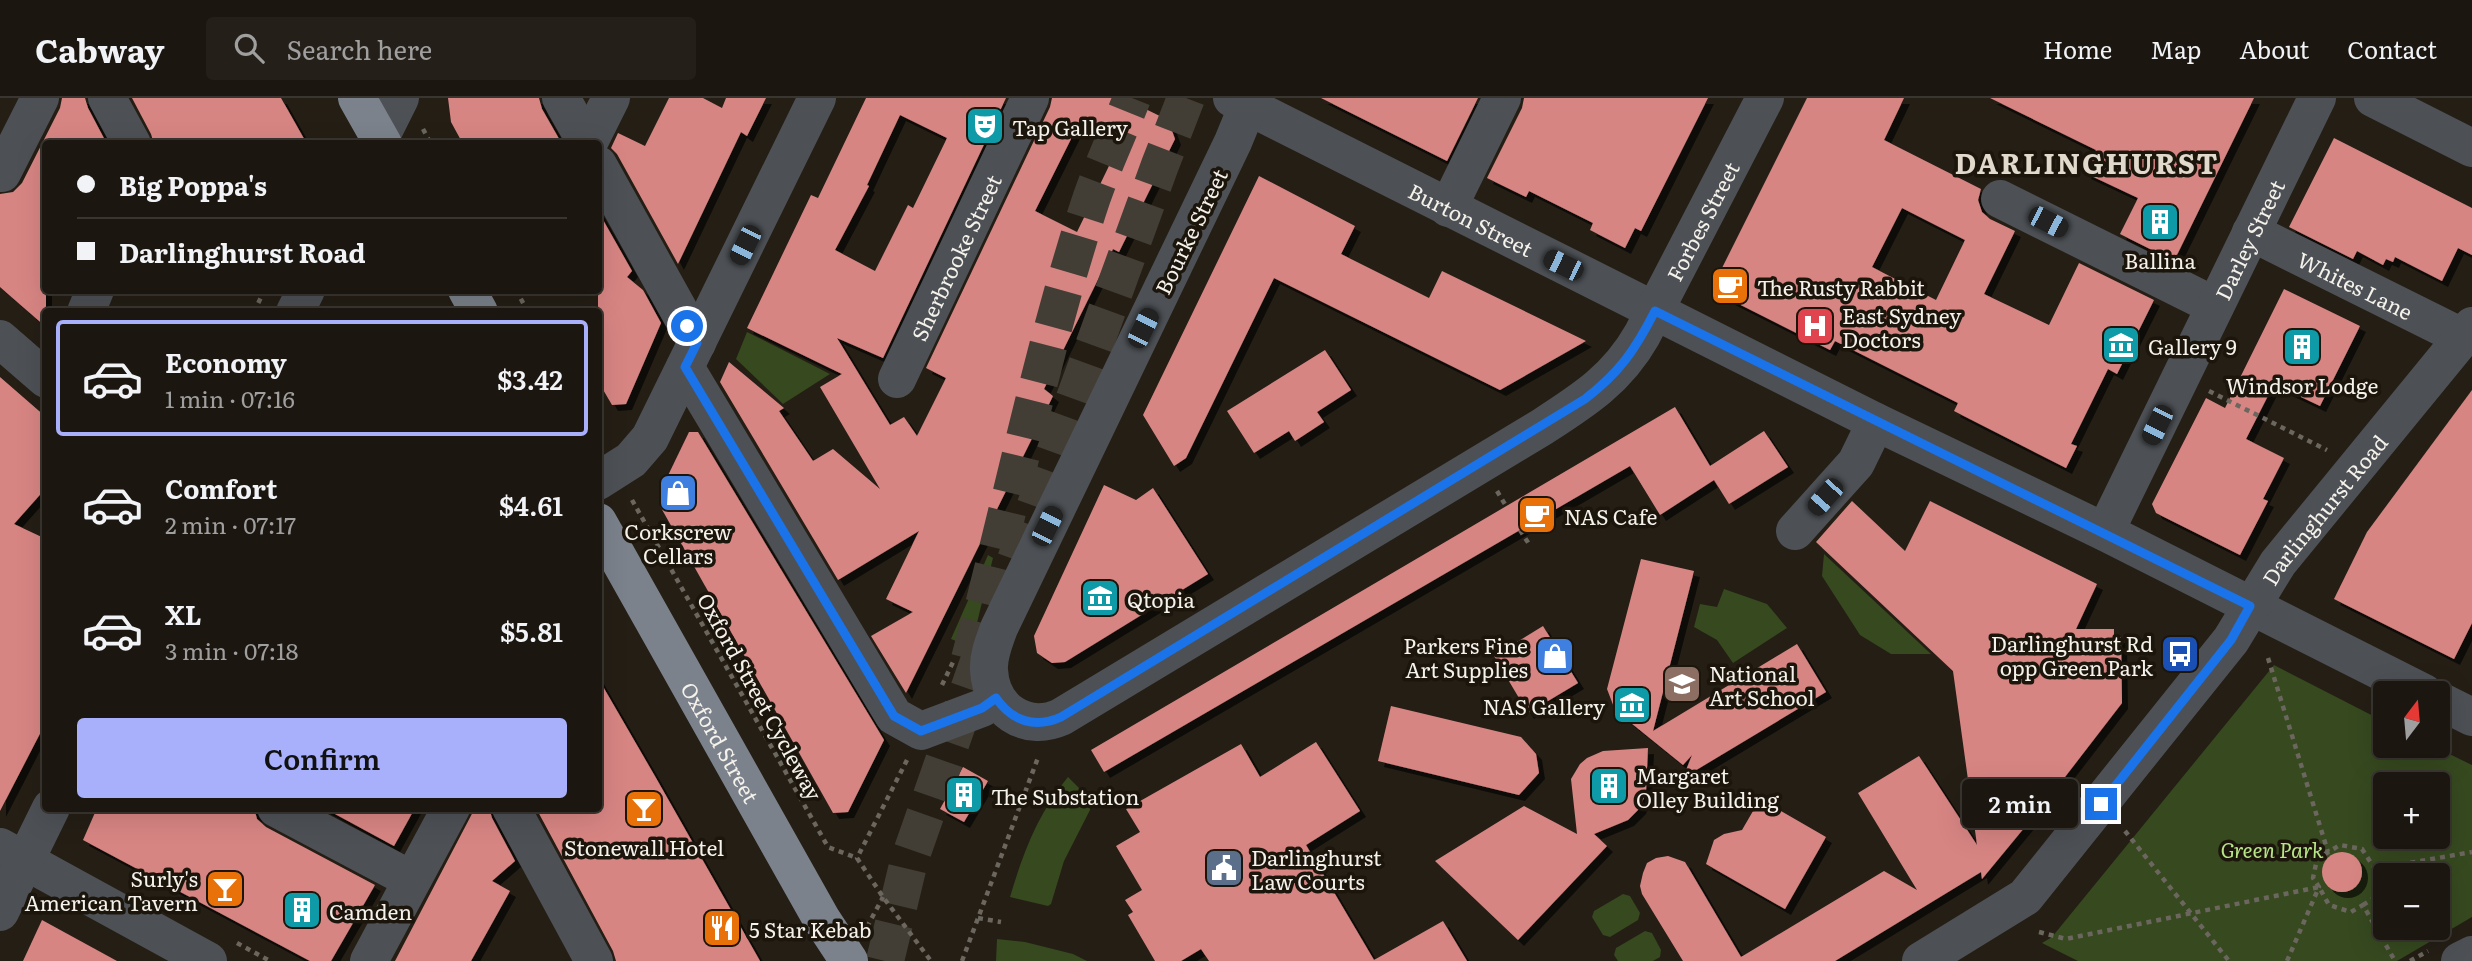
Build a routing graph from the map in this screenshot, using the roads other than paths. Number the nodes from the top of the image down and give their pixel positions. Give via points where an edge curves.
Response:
1 (40, 98) edge
2 (107, 98) edge
3 (357, 98) edge
4 (400, 98) edge
5 (561, 98) edge
6 (611, 98) edge
7 (817, 98) edge
8 (1030, 98) edge
9 (1502, 98) edge
10 (1765, 98) edge
11 (2317, 98) edge
12 (2373, 98) edge
13 (1243, 101) edge
14 (130, 140) edge
15 (379, 140) edge
16 (381, 140) edge
17 (585, 140) edge
18 (589, 140) edge
19 (2472, 148) edge
20 (2, 173) dead end
21 (602, 173) edge
22 (2000, 198) dead end
23 (1448, 208) junction
24 (2251, 232) junction
25 (2215, 306) junction
26 (1655, 311) junction
27 (2467, 331) edge
28 (0, 339) edge
29 (691, 355) junction
30 (42, 376) edge
31 (897, 379) dead end
32 (1876, 422) junction
33 (602, 479) edge
34 (602, 529) edge
35 (1795, 531) dead end
36 (2105, 532) junction
37 (2250, 606) junction
38 (2400, 681) edge
39 (996, 698) junction
40 (48, 812) edge
41 (284, 812) edge
42 (449, 812) edge
43 (513, 812) edge
44 (13, 854) edge
45 (412, 880) junction
46 (0, 912) edge
47 (2472, 955) edge
48 (197, 958) edge
49 (369, 961) edge
50 (594, 961) edge
51 (849, 961) edge
52 (1921, 961) edge
53 (2460, 961) edge

1 - 20 street
2 - 14 street
3 - 15 main road
4 - 16 street
5 - 17 street
6 - 18 street
7 - 29 street
8 - 31 street, Sherbrooke Street
9 - 23 street
10 - 26 street, Forbes Street
11 - 24 street, Darley Street
12 - 19 street
13 - 23 street, Burton Street
13 - 39 street, Bourke Street via 1233,142 999,628 990,656
21 - 29 street
22 - 25 street
23 - 26 street, Burton Street
24 - 25 street, Darley Street
24 - 27 street, Whites Lane
25 - 36 street, Darley Street
26 - 32 street, Burton Street
26 - 39 street, Forbes Street via 1623,365 1585,399 1051,722 1015,718
27 - 37 street, Darlinghurst Road via 2278,563
28 - 30 street
29 - 33 street via 641,451
29 - 39 street via 894,716 921,731 982,708
32 - 35 street via 1856,463
32 - 36 street, Burton Street
34 - 51 main road, Oxford Street
36 - 37 street, Burton Street
37 - 38 street, Burton Street
37 - 52 street, Darlinghurst Road via 2231,640 2025,897
40 - 44 street
41 - 45 street
42 - 45 street
43 - 50 street
44 - 46 street
44 - 48 street
45 - 49 street
47 - 53 street

